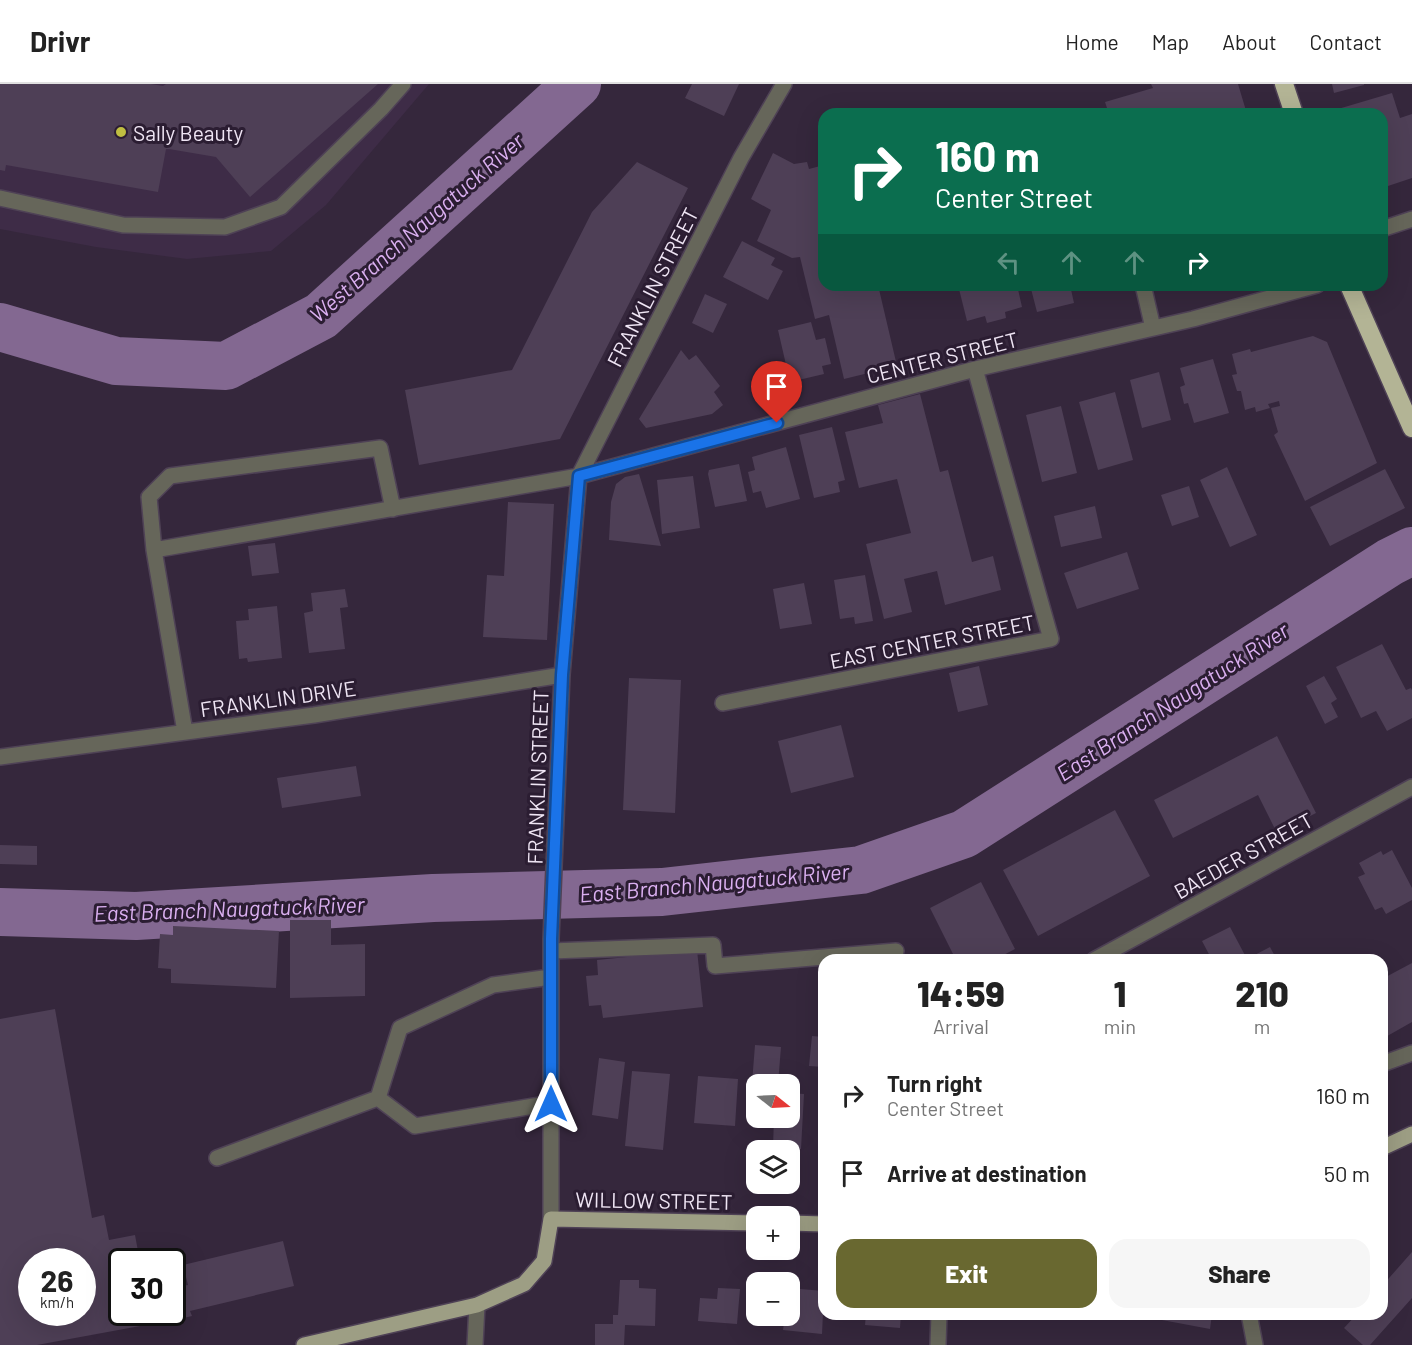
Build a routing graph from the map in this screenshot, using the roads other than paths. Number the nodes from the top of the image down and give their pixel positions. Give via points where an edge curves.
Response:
1 (403, 84) edge
2 (784, 84) edge
3 (1284, 84) edge
4 (1292, 108) edge
5 (0, 198) edge
6 (1412, 219) edge
7 (1388, 227) edge
8 (1144, 291) edge
9 (1294, 291) edge
10 (1352, 291) edge
11 (1153, 328) junction
12 (975, 369) junction
13 (1412, 428) edge
14 (579, 476) junction
15 (393, 509) junction
16 (154, 550) junction
17 (562, 675) junction
18 (723, 703) dead end
19 (185, 732) junction
20 (0, 757) edge
21 (1412, 787) edge
22 (551, 945) junction
23 (896, 951) dead end
24 (860, 954) edge
25 (1105, 954) edge
26 (818, 957) edge
27 (551, 977) junction
28 (1412, 1053) edge
29 (1388, 1062) edge
30 (378, 1098) junction
31 (551, 1104) junction
32 (1412, 1134) edge
33 (1388, 1145) edge
34 (217, 1158) dead end
35 (551, 1219) junction
36 (746, 1223) edge
37 (800, 1223) edge
38 (818, 1224) edge
39 (477, 1305) junction
40 (939, 1320) edge
41 (1250, 1320) edge
42 (304, 1345) edge
43 (475, 1345) edge
44 (938, 1345) edge
45 (1255, 1345) edge

1 - 5 street via 281,207 225,227 123,225
2 - 14 street, FRANKLIN STREET via 741,158
3 - 4 highway
6 - 7 street
8 - 11 street
9 - 11 street, CENTER STREET
10 - 13 highway
11 - 12 street, CENTER STREET
12 - 14 street, CENTER STREET
12 - 18 street, EAST CENTER STREET via 1051,639
14 - 15 street, CENTER STREET
14 - 17 street, FRANKLIN STREET
15 - 16 street, CENTER STREET
15 - 16 street via 380,448 170,476 149,497
16 - 19 street
17 - 19 street, FRANKLIN DRIVE via 314,716
17 - 22 street, FRANKLIN STREET
19 - 20 street, FRANKLIN DRIVE
21 - 25 street, BAEDER STREET
22 - 26 street via 713,945 715,966
22 - 27 street, FRANKLIN STREET
23 - 24 street
27 - 30 street via 494,986 400,1028
27 - 31 street, FRANKLIN STREET
28 - 29 street
30 - 31 street via 415,1126
30 - 34 street
31 - 35 street, FRANKLIN STREET
32 - 33 main road
35 - 36 main road, WILLOW STREET
35 - 39 main road, FRANKLIN STREET via 544,1261 531,1277
37 - 38 main road
39 - 42 main road, FRANKLIN STREET
39 - 43 street
40 - 44 street
41 - 45 street

